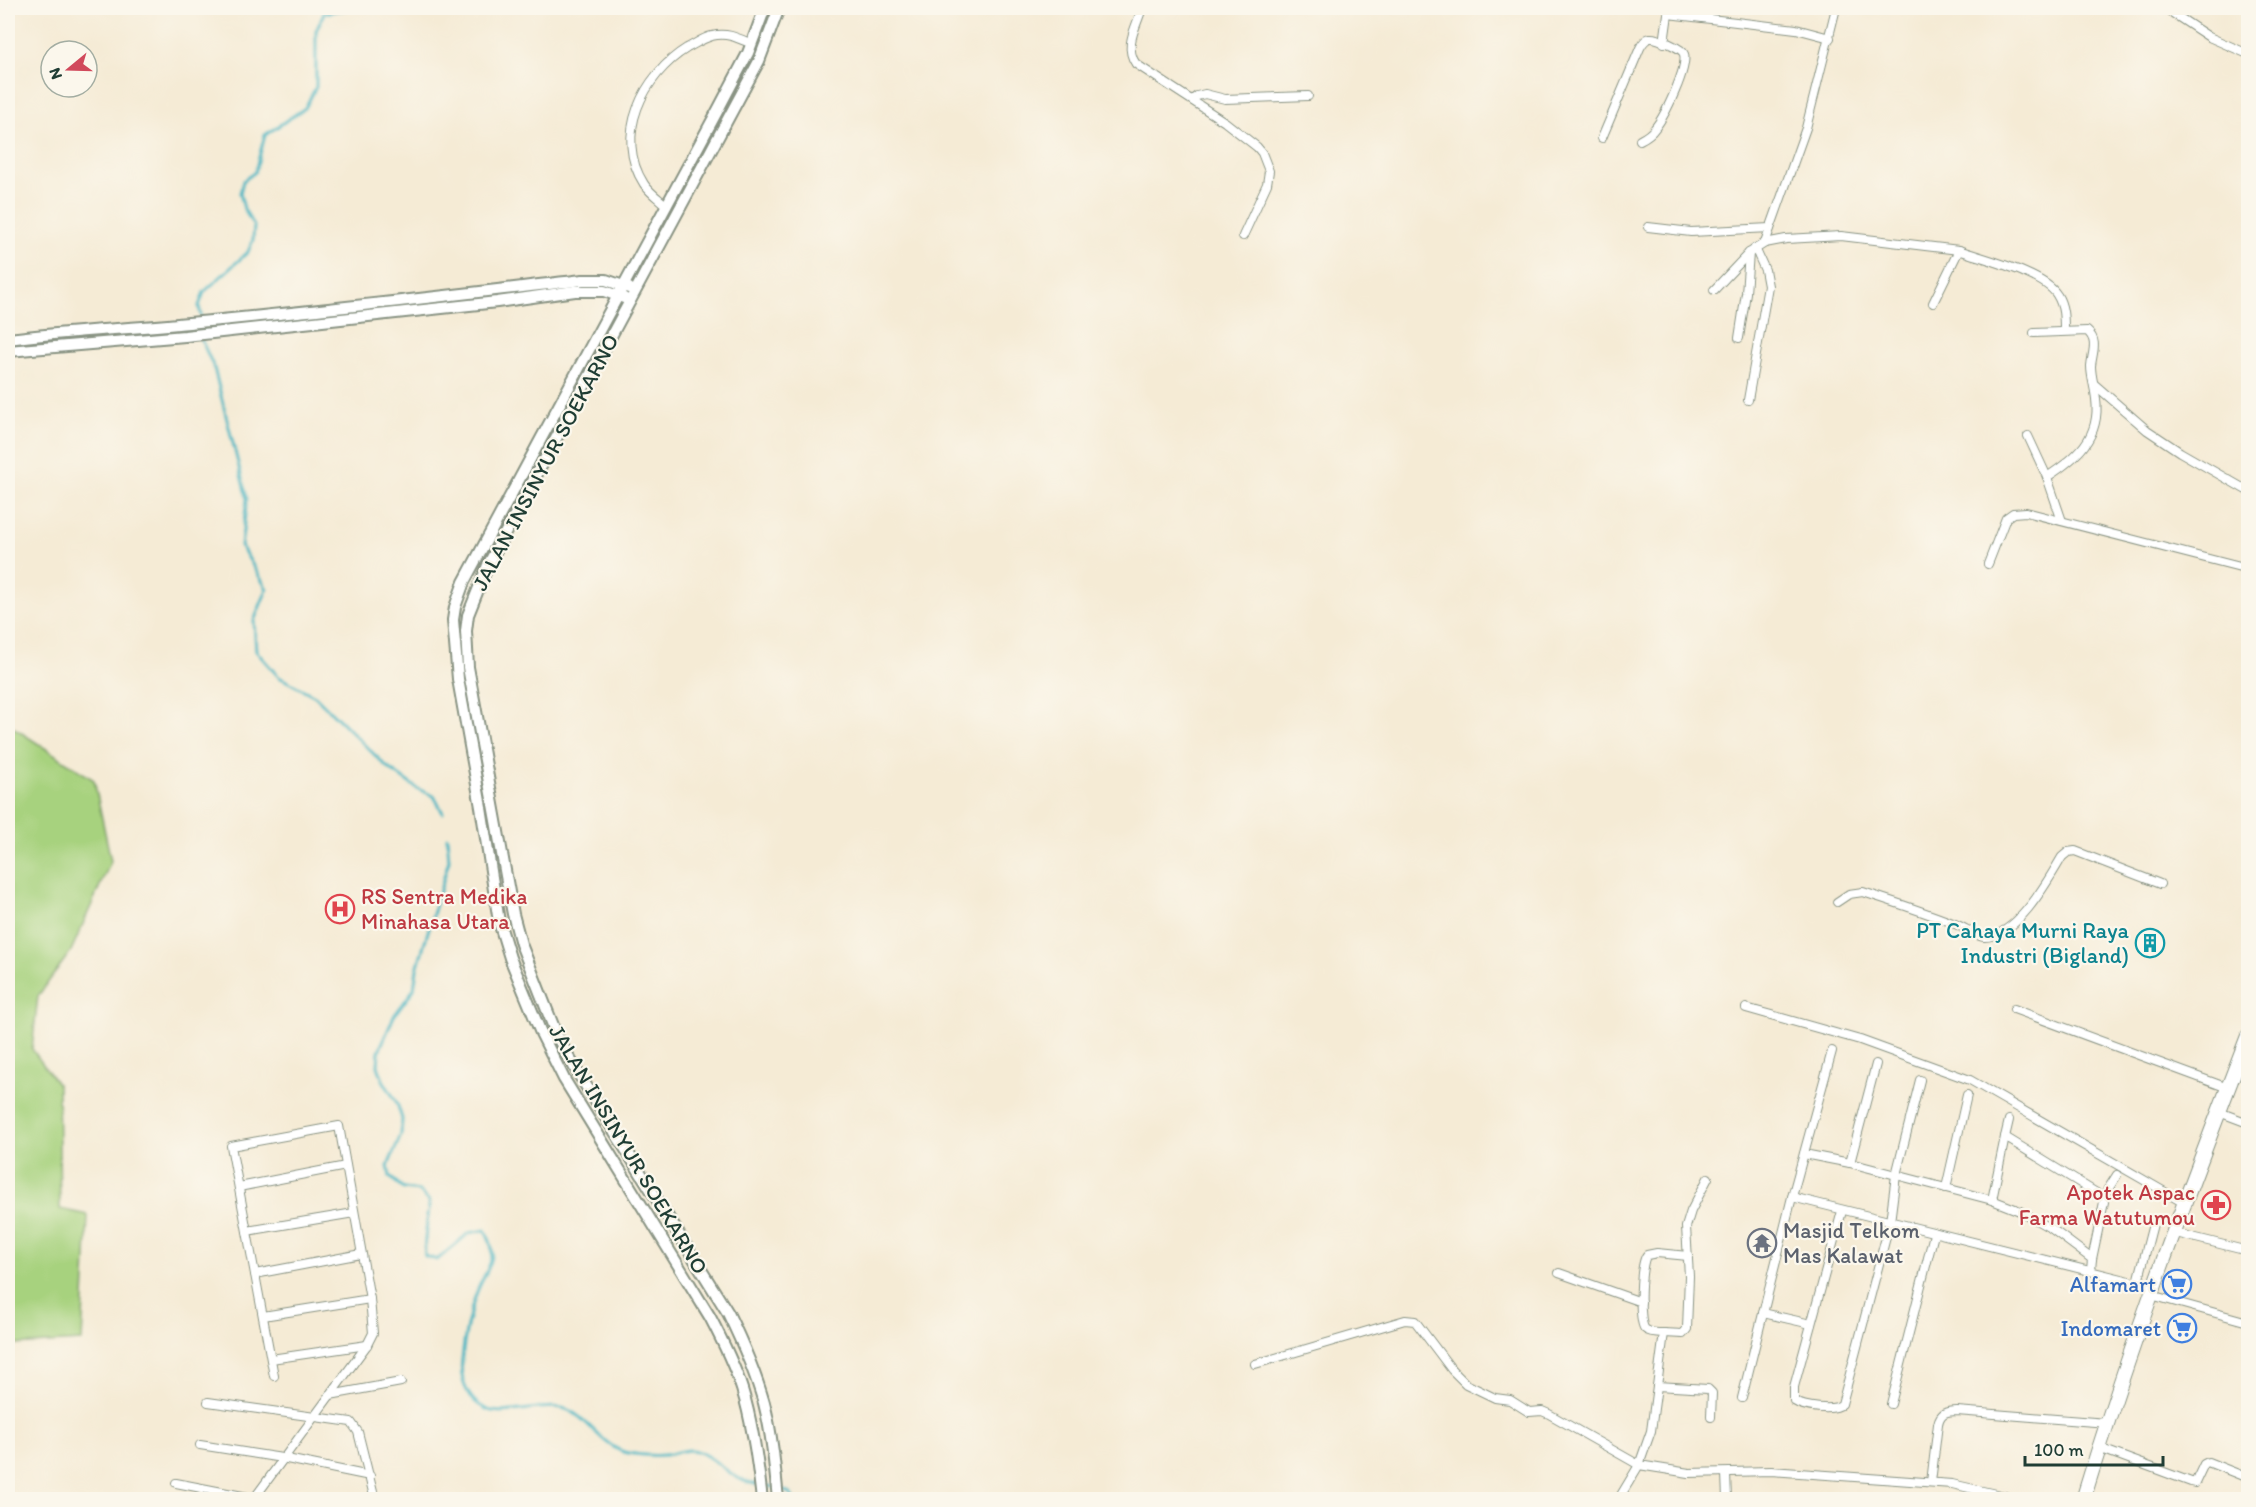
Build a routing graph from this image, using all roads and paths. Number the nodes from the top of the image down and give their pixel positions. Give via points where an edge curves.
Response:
1 (765, 8) edge
2 (779, 8) edge
3 (1142, 8) edge
4 (1836, 8) edge
5 (2165, 8) edge
6 (1668, 11) edge
7 (1830, 38) junction
8 (1664, 43) junction
9 (752, 44) junction
10 (2248, 54) edge
11 (1308, 96) dead end
12 (1192, 100) junction
13 (1602, 138) dead end
14 (1640, 140) dead end
15 (667, 206) junction
16 (1648, 227) dead end
17 (1770, 228) junction
18 (1243, 236) dead end
19 (1765, 243) junction
20 (1752, 250) junction
21 (1959, 250) junction
22 (1714, 290) dead end
23 (622, 291) junction
24 (632, 296) junction
25 (1934, 303) dead end
26 (210, 321) junction
27 (2064, 332) junction
28 (57, 333) junction
29 (211, 333) junction
30 (2034, 333) dead end
31 (1739, 338) dead end
32 (8, 339) edge
33 (58, 346) junction
34 (8, 351) edge
35 (2094, 384) junction
36 (1748, 400) dead end
37 (2028, 436) dead end
38 (2047, 477) junction
39 (2248, 491) edge
40 (2062, 521) junction
41 (1988, 564) dead end
42 (2248, 568) edge
43 (507, 877) junction
44 (492, 879) junction
45 (2160, 884) dead end
46 (1836, 902) dead end
47 (1746, 1008) dead end
48 (2014, 1009) dead end
49 (2248, 1036) edge
50 (1832, 1051) dead end
51 (1876, 1064) dead end
52 (1920, 1080) dead end
53 (2228, 1088) junction
54 (1967, 1095) dead end
55 (2219, 1112) junction
56 (2009, 1120) dead end
57 (2248, 1123) edge
58 (2005, 1137) junction
59 (1804, 1154) junction
60 (1850, 1163) junction
61 (346, 1166) junction
62 (1896, 1175) junction
63 (2117, 1175) dead end
64 (1708, 1178) dead end
65 (238, 1187) junction
66 (1946, 1188) junction
67 (1792, 1197) junction
68 (2103, 1197) junction
69 (1992, 1200) junction
70 (2184, 1203) junction
71 (1842, 1211) junction
72 (354, 1213) junction
73 (1890, 1222) junction
74 (2153, 1224) dead end
75 (247, 1231) junction
76 (2172, 1233) junction
77 (1934, 1234) junction
78 (2248, 1251) edge
79 (361, 1254) junction
80 (1688, 1256) junction
81 (2092, 1259) junction
82 (2091, 1270) junction
83 (1559, 1273) dead end
84 (255, 1274) junction
85 (2139, 1282) junction
86 (2152, 1291) junction
87 (370, 1299) junction
88 (1641, 1302) junction
89 (1763, 1313) junction
90 (263, 1316) junction
91 (2248, 1322) edge
92 (1811, 1324) junction
93 (1664, 1333) junction
94 (367, 1345) junction
95 (271, 1359) junction
96 (1255, 1364) dead end
97 (274, 1376) dead end
98 (400, 1382) dead end
99 (1657, 1386) junction
100 (330, 1395) junction
101 (1742, 1398) dead end
102 (208, 1402) dead end
103 (1891, 1404) dead end
104 (314, 1417) junction
105 (1711, 1417) dead end
106 (2107, 1423) junction
107 (200, 1445) dead end
108 (2099, 1448) junction
109 (282, 1458) junction
110 (1639, 1465) junction
111 (1726, 1473) junction
112 (370, 1476) junction
113 (2248, 1478) edge
114 (1931, 1482) junction
115 (176, 1483) dead end
116 (255, 1499) edge
117 (375, 1500) edge
118 (762, 1500) edge
119 (778, 1500) edge
120 (1618, 1500) edge
121 (1727, 1500) edge
122 (2022, 1500) edge
123 (2084, 1500) edge

1 - 9 main road, JALAN INSINYUR SOEKARNO
2 - 24 main road, JALAN INSINYUR SOEKARNO via 759,62
3 - 12 street via 1131,40 1133,60
4 - 7 street
5 - 10 street via 2209,37
6 - 7 street via 1796,29
6 - 8 street
7 - 17 street via 1806,128
8 - 13 street via 1651,38 1640,48
8 - 14 street via 1683,52 1681,74 1656,128
9 - 15 main road, JALAN INSINYUR SOEKARNO
9 - 15 street via 731,35 706,38 675,56 644,92 631,134 633,157 643,183
11 - 12 street via 1225,99 1205,94
12 - 18 street via 1257,147 1266,160 1267,184
15 - 23 main road, JALAN INSINYUR SOEKARNO
16 - 17 street via 1691,232
17 - 19 street
19 - 20 street
19 - 21 street via 1841,236
20 - 22 street
20 - 31 street
20 - 36 street via 1765,270 1768,286
21 - 25 street
21 - 27 street via 2049,285 2062,304
23 - 24 main road
23 - 26 main road via 606,280 583,280
23 - 29 main road via 575,291
23 - 44 main road, JALAN INSINYUR SOEKARNO via 474,564 455,608 453,637 458,679
24 - 43 main road, JALAN INSINYUR SOEKARNO via 488,565 470,606 466,631 468,667
26 - 28 main road
26 - 29 street
27 - 30 street
27 - 35 street via 2091,335
28 - 32 main road
28 - 33 street
29 - 33 main road
33 - 34 main road
35 - 38 street via 2097,416 2090,437 2073,460
35 - 39 street via 2147,430
37 - 38 street
38 - 40 street
40 - 41 street via 2026,512 2009,514
40 - 42 street
43 - 44 main road
43 - 119 main road, JALAN INSINYUR SOEKARNO via 521,944 558,1038 741,1339 764,1405
44 - 118 main road, JALAN INSINYUR SOEKARNO via 507,949 541,1033 564,1079 728,1352 742,1389
45 - 46 street via 2068,852 2026,914 1988,937 1863,892
47 - 70 street via 1887,1048 1970,1080
48 - 53 street
49 - 53 highway
50 - 59 street
51 - 60 street
52 - 62 street
53 - 55 highway
54 - 66 street
55 - 57 street
55 - 70 highway
56 - 58 street
58 - 68 street
58 - 69 street
59 - 60 street
59 - 67 street
60 - 62 street
61 - 65 street
61 - 65 street via 339,1126 234,1144 231,1148
61 - 72 street
62 - 66 street
62 - 73 street
63 - 68 street
64 - 80 street via 1687,1223
65 - 75 street
66 - 69 street
67 - 71 street
67 - 89 street
68 - 81 street
69 - 81 street via 2052,1229
70 - 76 highway
71 - 73 street
71 - 92 street
72 - 75 street
72 - 79 street
73 - 77 street
73 - 92 street via 1841,1406 1794,1402 1794,1387
74 - 85 street
75 - 84 street
76 - 78 street
76 - 86 highway
77 - 82 street
77 - 103 street
79 - 84 street
79 - 87 street
80 - 88 street via 1657,1252 1643,1258
80 - 93 street via 1687,1329 1683,1334
81 - 82 street
82 - 85 street
83 - 88 street
84 - 90 street
85 - 86 street
86 - 91 street
86 - 106 highway
87 - 90 street
87 - 94 street via 373,1333
88 - 93 street via 1645,1329
89 - 92 street
89 - 101 street
90 - 95 street
93 - 99 street
94 - 95 street
94 - 100 street
95 - 97 street
96 - 110 street via 1405,1320 1415,1321 1466,1384 1495,1398 1510,1400 1529,1412 1549,1414
98 - 100 street
99 - 105 street via 1708,1389 1712,1393
99 - 110 street via 1651,1431
100 - 104 street
102 - 104 street
104 - 109 street
104 - 112 street via 355,1424
106 - 108 highway
106 - 114 street via 1945,1413 1939,1418
107 - 109 street
108 - 113 street via 2195,1483 2208,1462
108 - 123 highway
109 - 112 street
109 - 116 street
110 - 111 street via 1689,1473
110 - 120 street
111 - 114 street via 1771,1471
111 - 121 street
112 - 117 street
114 - 122 street
115 - 116 street

